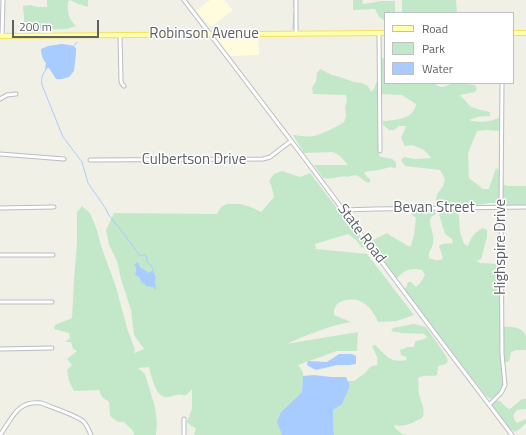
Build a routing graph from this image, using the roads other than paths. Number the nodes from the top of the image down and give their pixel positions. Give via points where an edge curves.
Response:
1 (3, 0) edge
2 (184, 0) edge
3 (296, 0) edge
4 (379, 33) junction
5 (384, 33) edge
6 (514, 33) edge
7 (526, 33) edge
8 (210, 34) junction
9 (296, 34) junction
10 (120, 35) junction
11 (1, 36) edge
12 (502, 84) edge
13 (124, 86) dead end
14 (16, 94) dead end
15 (0, 99) edge
16 (291, 141) junction
17 (380, 151) dead end
18 (0, 154) edge
19 (64, 159) dead end
20 (90, 160) dead end
21 (54, 207) dead end
22 (0, 208) edge
23 (501, 208) junction
24 (526, 208) edge
25 (343, 210) junction
26 (0, 255) edge
27 (53, 255) dead end
28 (0, 302) edge
29 (52, 302) dead end
30 (52, 348) dead end
31 (0, 349) edge
32 (489, 405) junction
33 (184, 419) dead end
34 (0, 435) edge
35 (91, 435) edge
36 (184, 435) edge
37 (512, 435) edge

1 - 11 street
2 - 8 street, State Road
3 - 9 street
4 - 5 main road, Robinson Avenue
4 - 9 main road, Robinson Avenue
4 - 17 street
6 - 7 main road
8 - 9 main road, Robinson Avenue
8 - 10 main road, Robinson Avenue
8 - 16 street, State Road
10 - 11 main road, Robinson Avenue
10 - 13 street via 121,81
12 - 23 street, Highspire Drive
14 - 15 street
16 - 20 street, Culbertson Drive via 263,159
16 - 25 street, State Road
18 - 19 street
21 - 22 street
23 - 24 street, Bevan Street
23 - 25 street, Bevan Street
23 - 32 street, Highspire Drive via 502,354 505,385
25 - 32 street, State Road
26 - 27 street
28 - 29 street
30 - 31 street
32 - 37 street, State Road
33 - 36 street
34 - 35 street via 14,413 36,402 77,417 83,421

